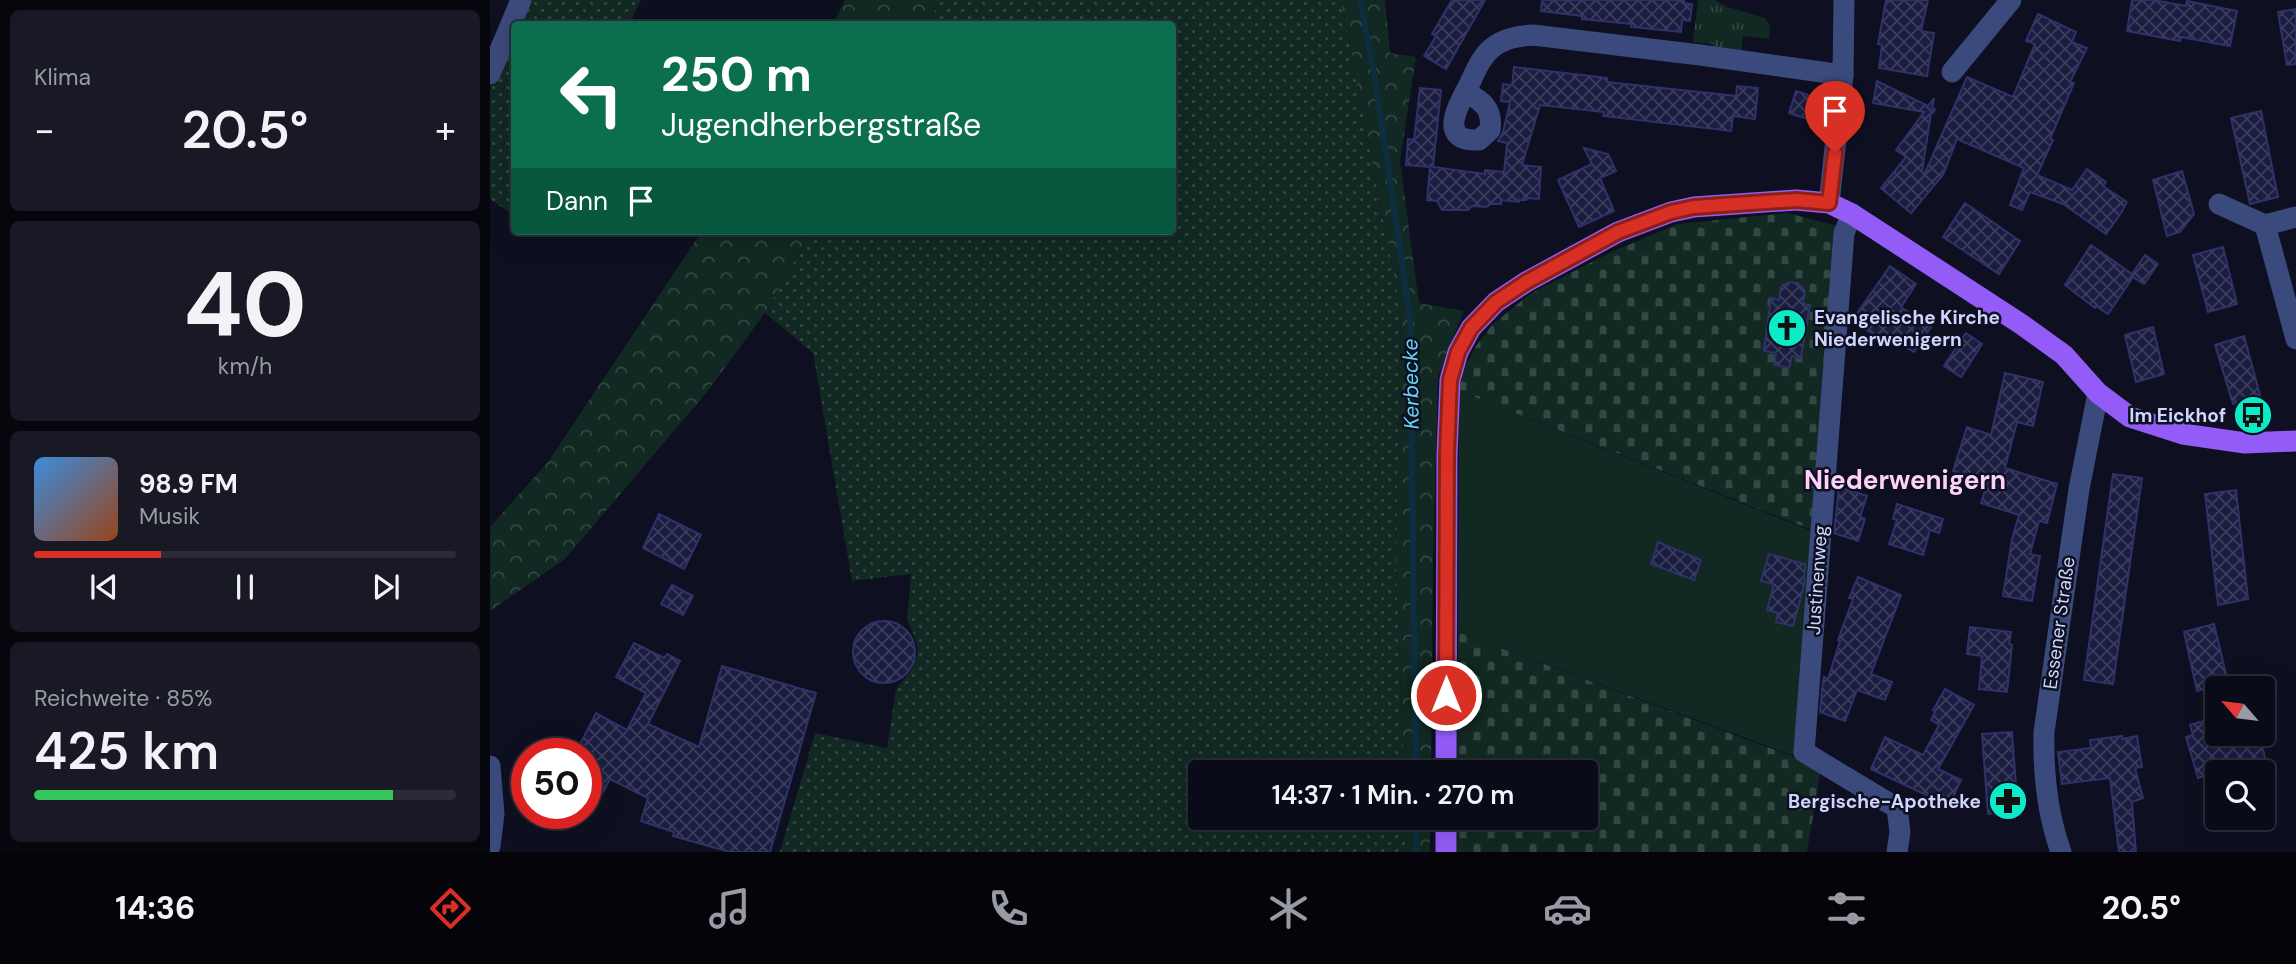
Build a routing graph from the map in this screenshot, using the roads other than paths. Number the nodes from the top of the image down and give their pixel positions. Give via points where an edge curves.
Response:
1 (521, 0) edge
2 (1844, 0) edge
3 (2011, 0) edge
4 (512, 21) edge
5 (511, 24) edge
6 (1952, 72) dead end
7 (490, 74) edge
8 (1843, 75) junction
9 (1465, 92) dead end
10 (1829, 203) junction
11 (2219, 204) dead end
12 (1852, 214) junction
13 (2296, 217) edge
14 (2265, 225) junction
15 (2296, 339) edge
16 (2098, 393) junction
17 (2296, 441) edge
18 (1446, 760) edge
19 (490, 765) edge
20 (1446, 830) edge
21 (490, 846) edge
22 (1446, 852) edge
23 (1897, 852) edge
24 (2061, 852) edge

1 - 4 street
2 - 8 street
3 - 6 street
5 - 7 street
8 - 9 street via 1533,35 1511,38 1489,50
8 - 10 street
10 - 12 main road
10 - 18 main road via 1796,200 1671,212 1618,232 1510,292 1482,315 1463,340 1450,380
11 - 14 street
12 - 16 main road via 2064,355
12 - 23 street, Justinenweg via 1844,233 1804,752 1897,808
13 - 14 street
14 - 15 street
16 - 17 main road via 2130,417 2183,434 2245,443
16 - 24 street, Essener Straße via 2078,489 2044,732 2048,803
19 - 21 street via 494,814
20 - 22 main road

